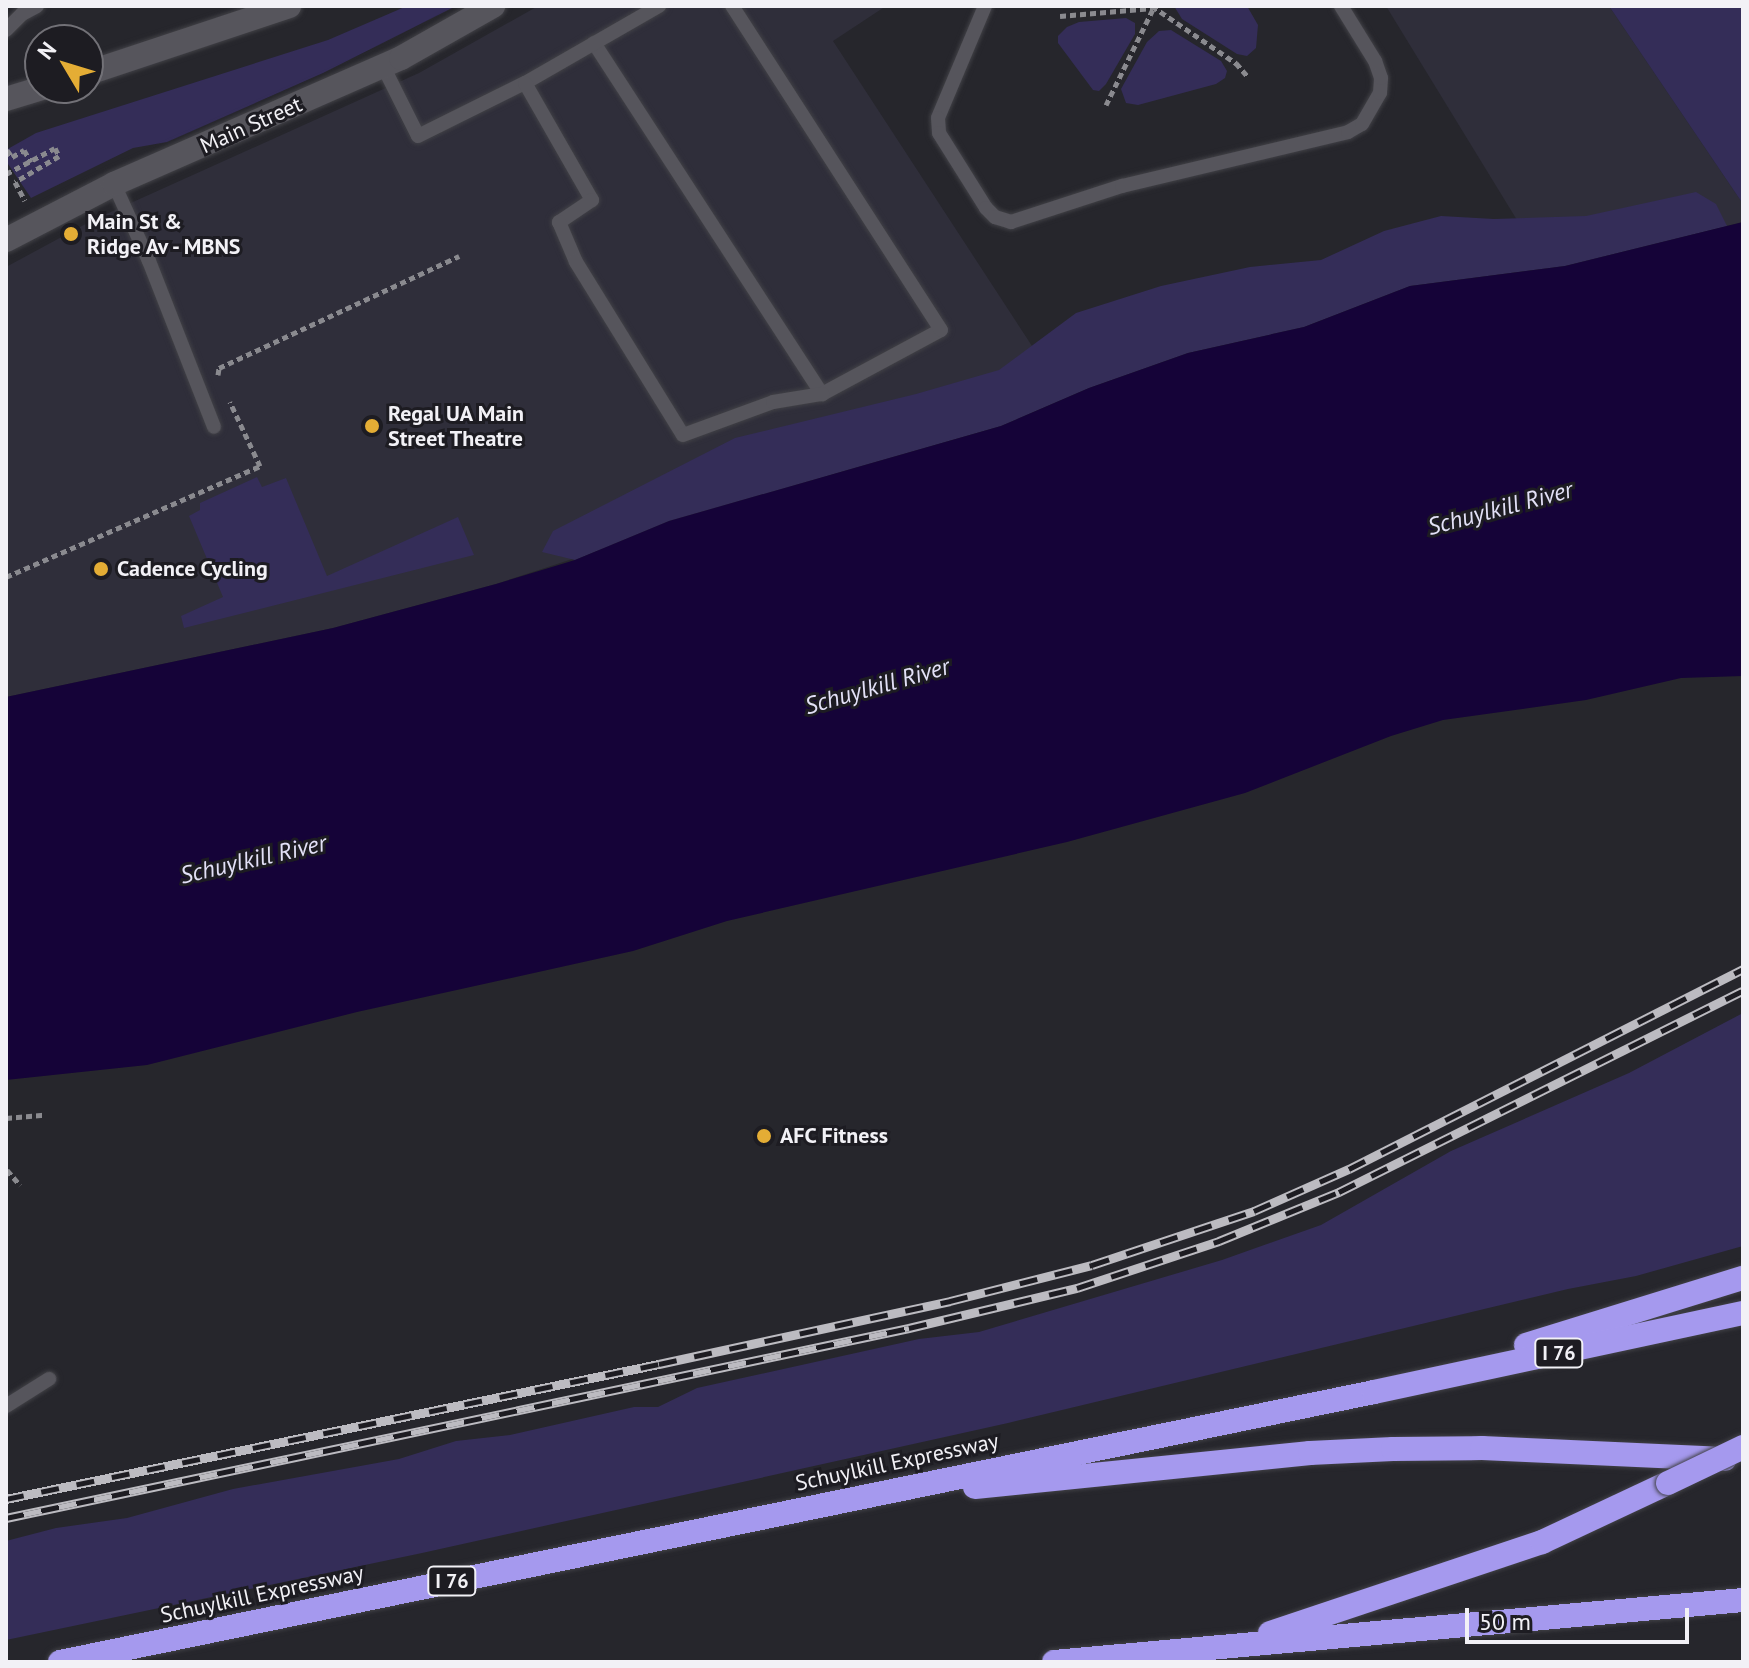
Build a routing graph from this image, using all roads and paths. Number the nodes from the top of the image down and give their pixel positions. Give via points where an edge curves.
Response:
1 (37, 6) edge
2 (289, 6) edge
3 (493, 6) edge
4 (659, 6) edge
5 (732, 6) edge
6 (985, 6) edge
7 (1341, 6) edge
8 (1153, 7) edge
9 (1060, 16) dead end
10 (6, 30) edge
11 (594, 43) junction
12 (383, 66) junction
13 (104, 68) edge
14 (1248, 77) dead end
15 (525, 83) junction
16 (1106, 105) dead end
17 (7, 150) edge
18 (31, 162) junction
19 (6, 174) edge
20 (114, 184) junction
21 (25, 202) dead end
22 (6, 240) edge
23 (459, 256) dead end
24 (417, 278) dead end
25 (822, 394) junction
26 (214, 427) dead end
27 (44, 1115) dead end
28 (6, 1118) edge
29 (6, 1169) edge
30 (20, 1185) dead end
31 (1743, 1278) edge
32 (1743, 1313) edge
33 (49, 1379) dead end
34 (1374, 1392) junction
35 (6, 1406) edge
36 (1743, 1447) edge
37 (1743, 1460) edge
38 (843, 1500) junction
39 (1743, 1600) edge
40 (1230, 1646) junction
41 (60, 1662) edge
42 (1054, 1662) edge

1 - 10 lane
2 - 13 street
3 - 12 street, Main Street
4 - 11 lane
5 - 25 lane via 941,330
6 - 7 lane via 938,118 939,133 986,208 1011,222 1122,186 1348,132 1362,124 1380,93 1381,78
8 - 9 path
8 - 14 path via 1236,63
8 - 16 path
11 - 15 lane
11 - 25 lane
12 - 15 lane via 418,136
12 - 20 street, Main Street
15 - 25 lane via 592,200 559,222 576,262 683,435 773,402
17 - 18 path via 12,157 24,150
18 - 19 path
18 - 21 path via 55,148 59,156 15,182
20 - 22 street, Main Street
20 - 26 lane
23 - 24 path
27 - 28 path
29 - 30 path
31 - 34 highway
32 - 34 highway, Schuylkill Expressway / I 76
33 - 35 lane
34 - 38 highway, Schuylkill Expressway / I 76
36 - 40 highway, bridge via 1542,1542
37 - 38 highway via 1393,1449
38 - 41 highway, Schuylkill Expressway / I 76
39 - 40 highway
40 - 42 highway

